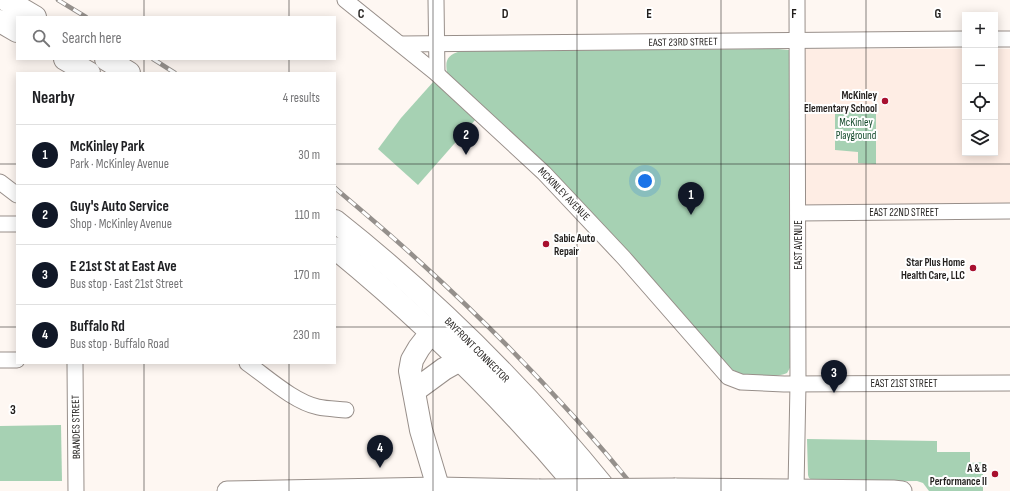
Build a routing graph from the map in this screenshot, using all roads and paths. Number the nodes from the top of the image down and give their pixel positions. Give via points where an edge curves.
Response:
1 (6, 0) edge
2 (345, 0) edge
3 (436, 0) edge
4 (797, 0) edge
5 (33, 16) edge
6 (0, 21) edge
7 (16, 30) edge
8 (962, 39) edge
9 (998, 39) edge
10 (1010, 39) edge
11 (797, 40) junction
12 (401, 44) junction
13 (436, 45) junction
14 (67, 60) edge
15 (108, 60) edge
16 (88, 72) edge
17 (127, 72) edge
18 (437, 74) junction
19 (0, 182) edge
20 (16, 194) edge
21 (1010, 211) edge
22 (798, 213) junction
23 (336, 222) edge
24 (0, 224) edge
25 (16, 224) edge
26 (336, 249) edge
27 (437, 324) junction
28 (0, 360) edge
29 (16, 360) edge
30 (460, 360) junction
31 (75, 364) edge
32 (248, 364) edge
33 (1010, 383) edge
34 (798, 384) junction
35 (414, 391) junction
36 (346, 410) dead end
37 (438, 489) edge
38 (796, 489) junction
39 (76, 491) edge
40 (227, 491) edge
41 (581, 491) edge
42 (607, 491) edge
43 (902, 491) edge

1 - 5 highway
2 - 12 street, MCKINLEY AVENUE
3 - 13 street
4 - 11 street, EAST AVENUE
6 - 7 highway
8 - 11 street, EAST 23RD STREET
9 - 10 street
11 - 13 street, EAST 23RD STREET
11 - 22 street, EAST AVENUE
12 - 13 street, EAST 23RD STREET
12 - 18 street, MCKINLEY AVENUE
13 - 18 street
14 - 16 highway
15 - 17 highway
18 - 34 street, MCKINLEY AVENUE via 544,173 624,258 725,374 741,382
19 - 20 street
21 - 22 street, EAST 22ND STREET
22 - 34 street, EAST AVENUE
23 - 27 highway, BAYFRONT CONNECTOR via 386,264
24 - 25 street
26 - 27 highway, BAYFRONT CONNECTOR via 374,280
27 - 30 highway, BAYFRONT CONNECTOR
27 - 35 highway via 412,360 410,371
27 - 42 highway, BAYFRONT CONNECTOR via 490,361 535,408
28 - 29 street
30 - 35 highway via 444,368
30 - 41 highway, BAYFRONT CONNECTOR
31 - 39 street, BRANDES STREET
32 - 36 street via 305,403
33 - 34 street, EAST 21ST STREET
34 - 38 street, EAST AVENUE
35 - 37 highway via 421,430
37 - 38 main road, bridge
37 - 40 main road
38 - 43 main road

